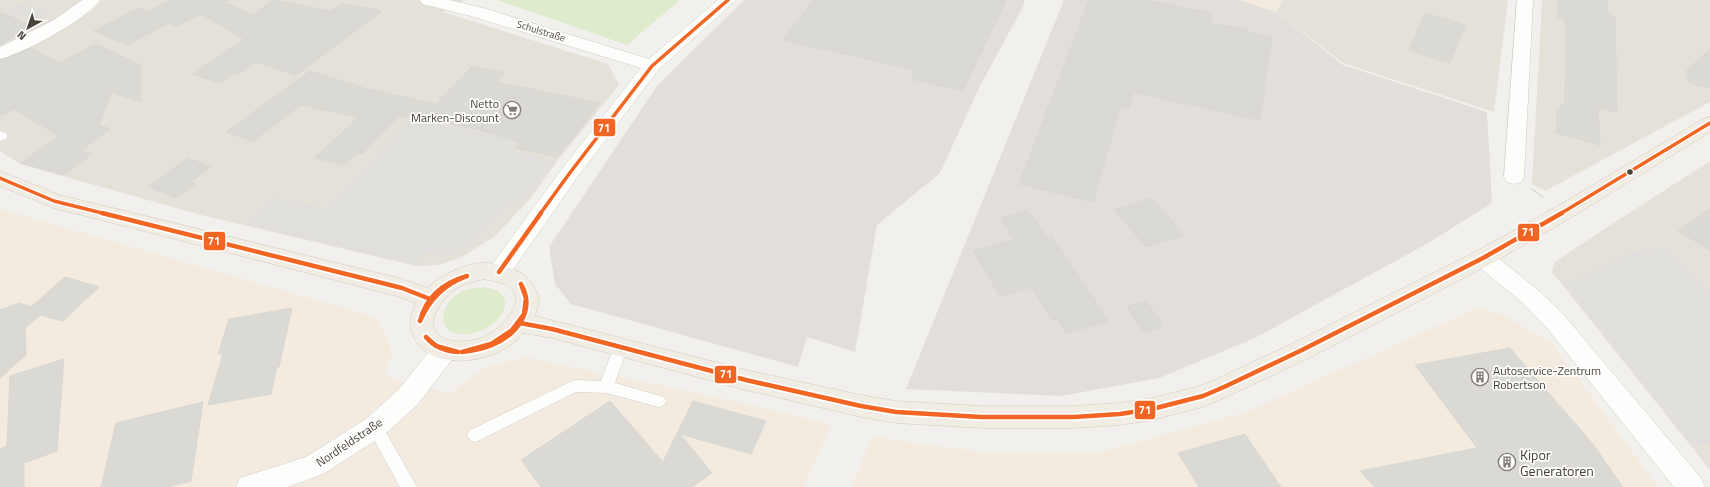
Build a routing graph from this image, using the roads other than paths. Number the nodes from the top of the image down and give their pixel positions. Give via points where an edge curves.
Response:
1 (92, 0) edge
2 (428, 0) edge
3 (728, 0) edge
4 (1525, 0) edge
5 (0, 54) edge
6 (652, 66) junction
7 (1710, 123) edge
8 (1514, 177) road end
9 (0, 178) edge
10 (1483, 258) junction
11 (499, 272) junction
12 (430, 299) junction
13 (520, 323) junction
14 (621, 346) junction
15 (445, 350) junction
16 (606, 387) junction
17 (660, 401) dead end
18 (375, 427) junction
19 (476, 435) dead end
20 (250, 487) edge
21 (409, 487) edge
22 (1691, 487) edge

1 - 5 street via 60,24
2 - 6 street, Schulstraße via 477,12
3 - 6 street
4 - 8 street
6 - 11 street via 569,174
7 - 10 main road
9 - 12 main road via 67,204 402,288
10 - 14 main road via 1224,387 1183,402 1120,414 1074,417 981,417 889,411 746,380
10 - 22 street via 1531,297 1555,321
11 - 12 main road via 469,274 440,288
11 - 13 main road via 513,277 523,285 528,297 527,310
12 - 15 main road via 420,320 421,330 434,346
13 - 14 main road
13 - 15 main road via 494,344 478,350
14 - 16 lane
15 - 18 street, Nordfeldstraße via 408,397
16 - 17 lane
16 - 19 lane via 576,386
18 - 20 street, Nordfeldstraße via 314,466
18 - 21 lane

